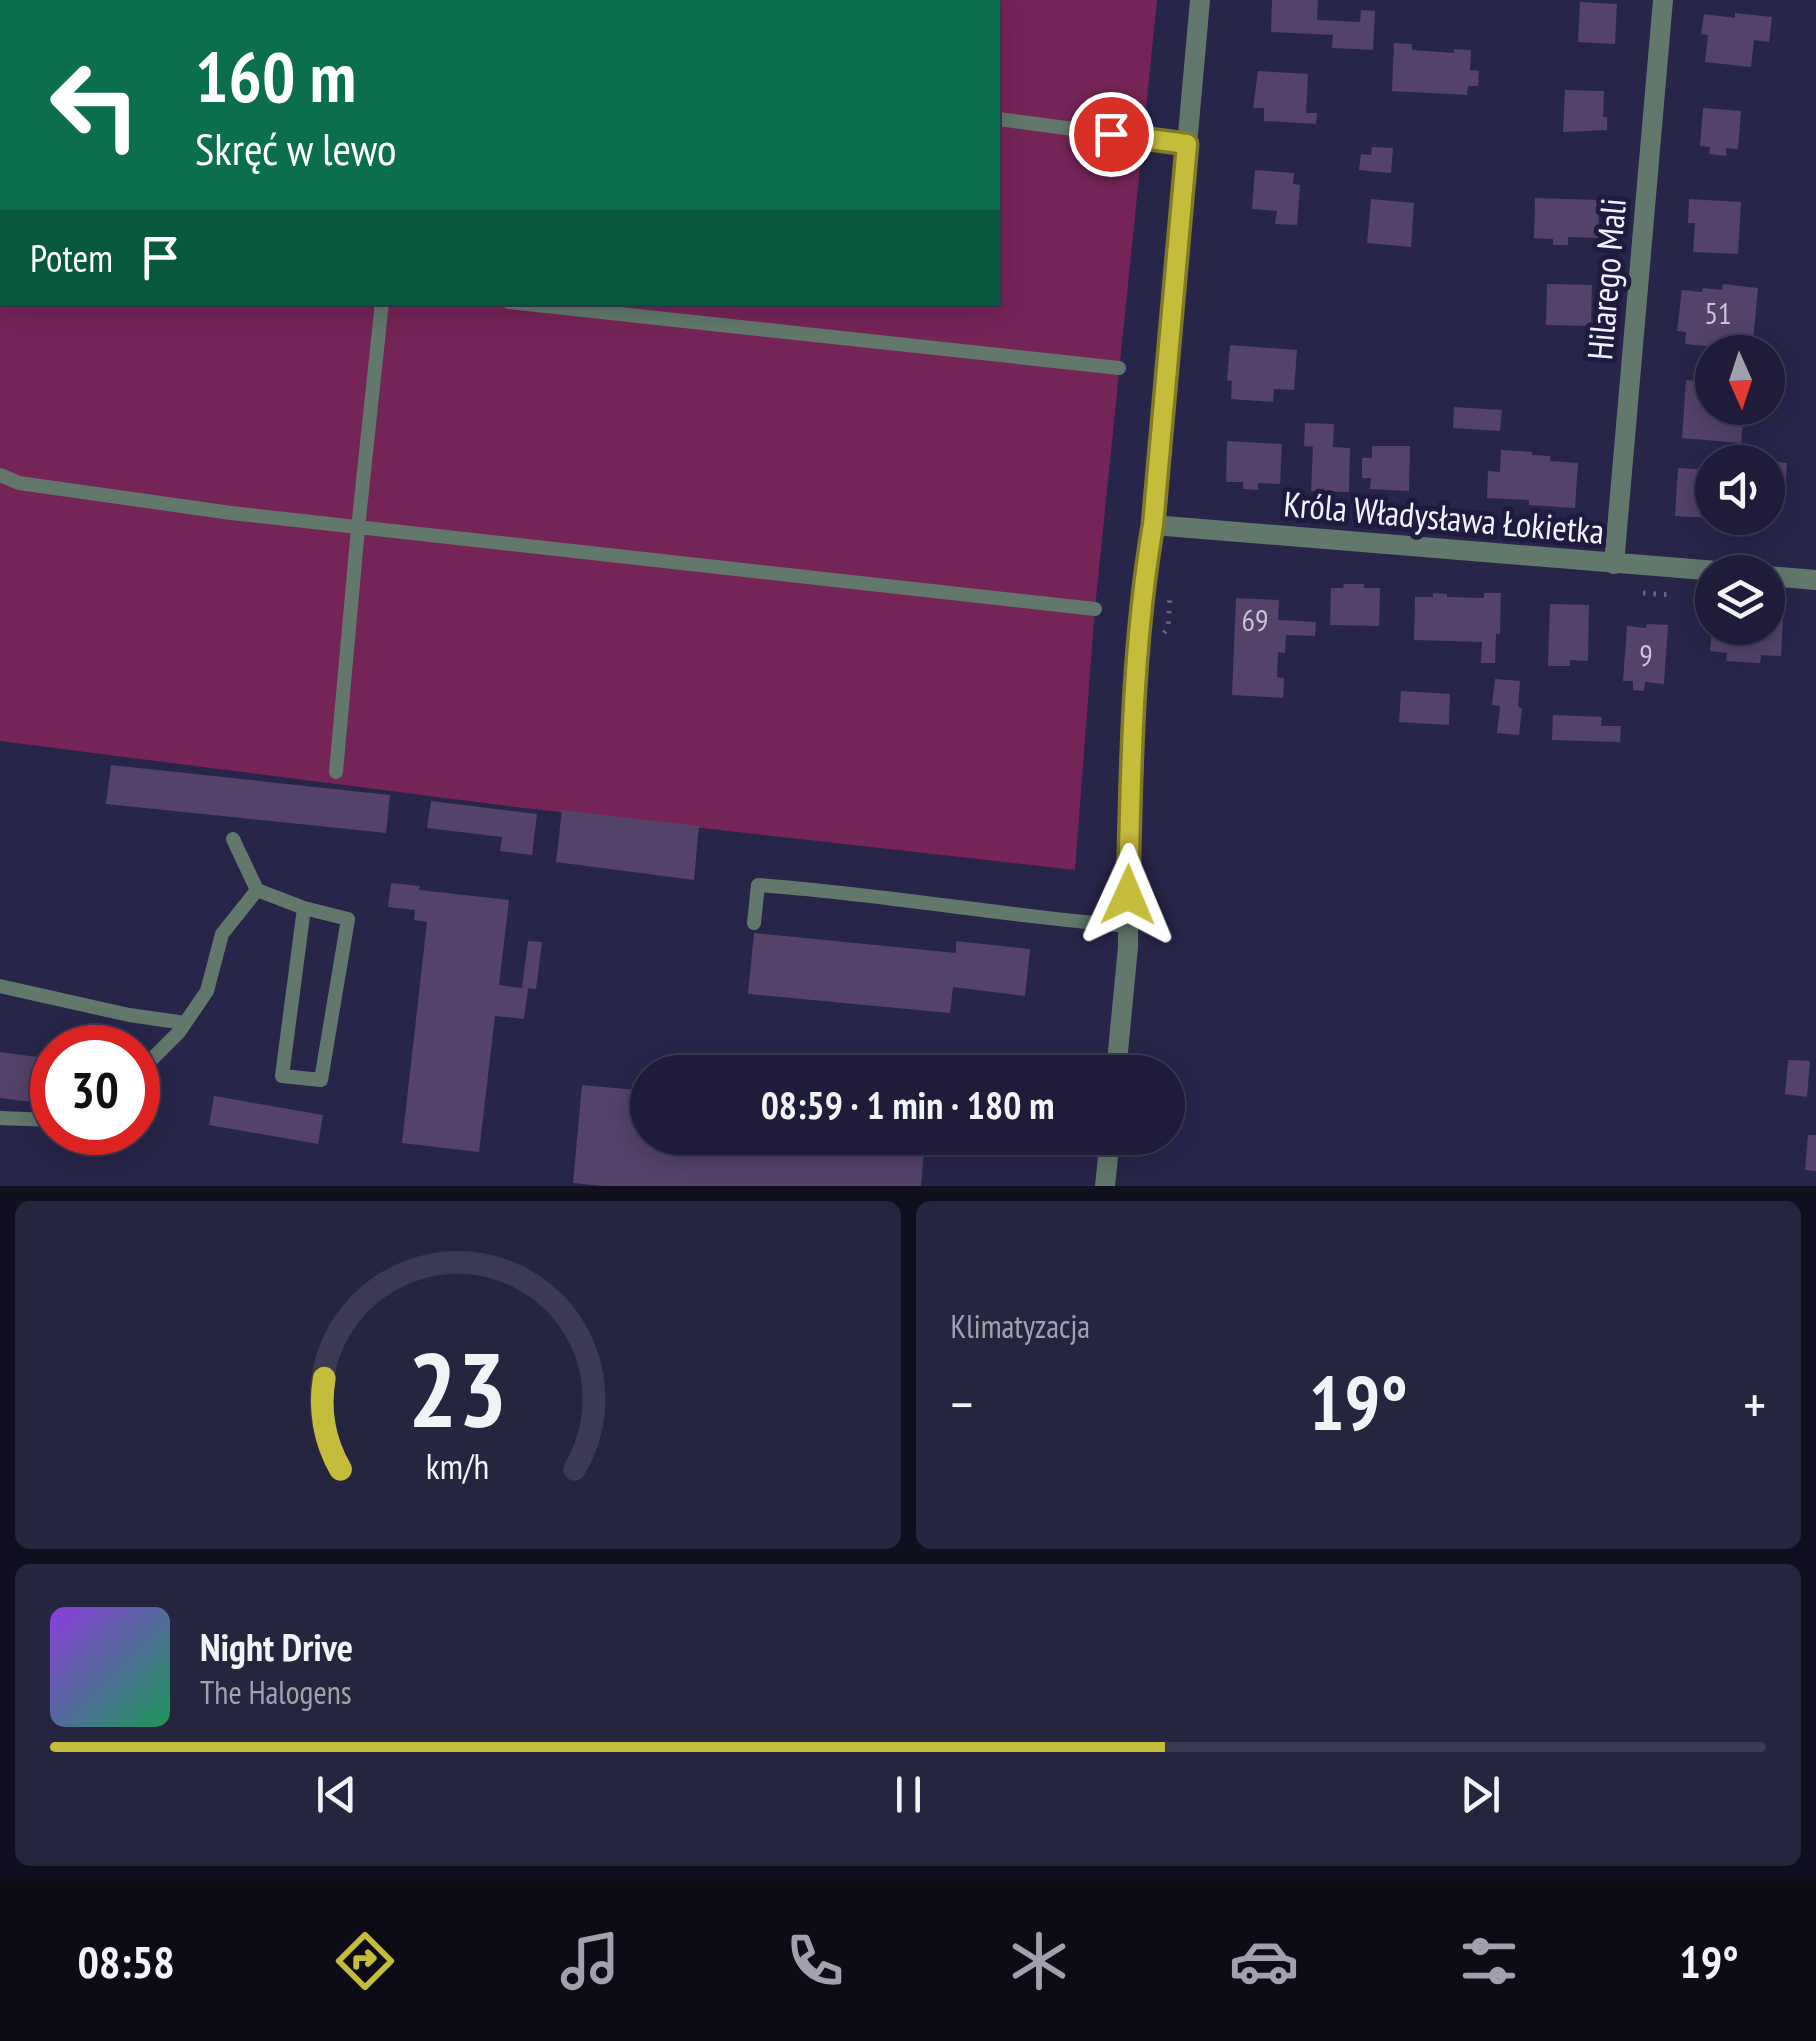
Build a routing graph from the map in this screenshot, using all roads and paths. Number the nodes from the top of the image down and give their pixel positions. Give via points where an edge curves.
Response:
1 (1200, 0) edge
2 (1662, 0) edge
3 (1000, 120) edge
4 (1187, 144) junction
5 (382, 305) edge
6 (537, 305) edge
7 (1119, 368) dead end
8 (0, 474) edge
9 (1153, 525) junction
10 (358, 528) junction
11 (1614, 564) junction
12 (1695, 570) edge
13 (1785, 577) edge
14 (1816, 580) edge
15 (1679, 591) dead end
16 (1633, 592) dead end
17 (1170, 593) dead end
18 (1094, 608) dead end
19 (1159, 643) dead end
20 (336, 772) dead end
21 (233, 839) dead end
22 (256, 890) junction
23 (304, 908) junction
24 (754, 922) dead end
25 (1128, 926) junction
26 (0, 986) edge
27 (185, 1023) junction
28 (160, 1050) edge
29 (1117, 1055) edge
30 (0, 1118) edge
31 (30, 1119) edge
32 (1108, 1155) edge
33 (1105, 1186) edge

1 - 4 street
2 - 11 street, Hilarego Mali
3 - 4 lane
4 - 9 street
5 - 10 lane
6 - 7 lane
8 - 10 lane via 94,496
9 - 11 street, Króla Władysława Łokietka
9 - 25 street via 1135,674
10 - 18 lane
10 - 20 lane
11 - 12 street, Króla Władysława Łokietka
13 - 14 street
15 - 16 path
17 - 19 path via 1168,628
21 - 22 lane
22 - 23 lane
22 - 27 lane via 222,934 208,991
23 - 23 lane via 348,919 321,1080 282,1076
24 - 25 lane via 758,885
25 - 29 street
26 - 27 lane
27 - 28 lane
30 - 31 lane
32 - 33 street

